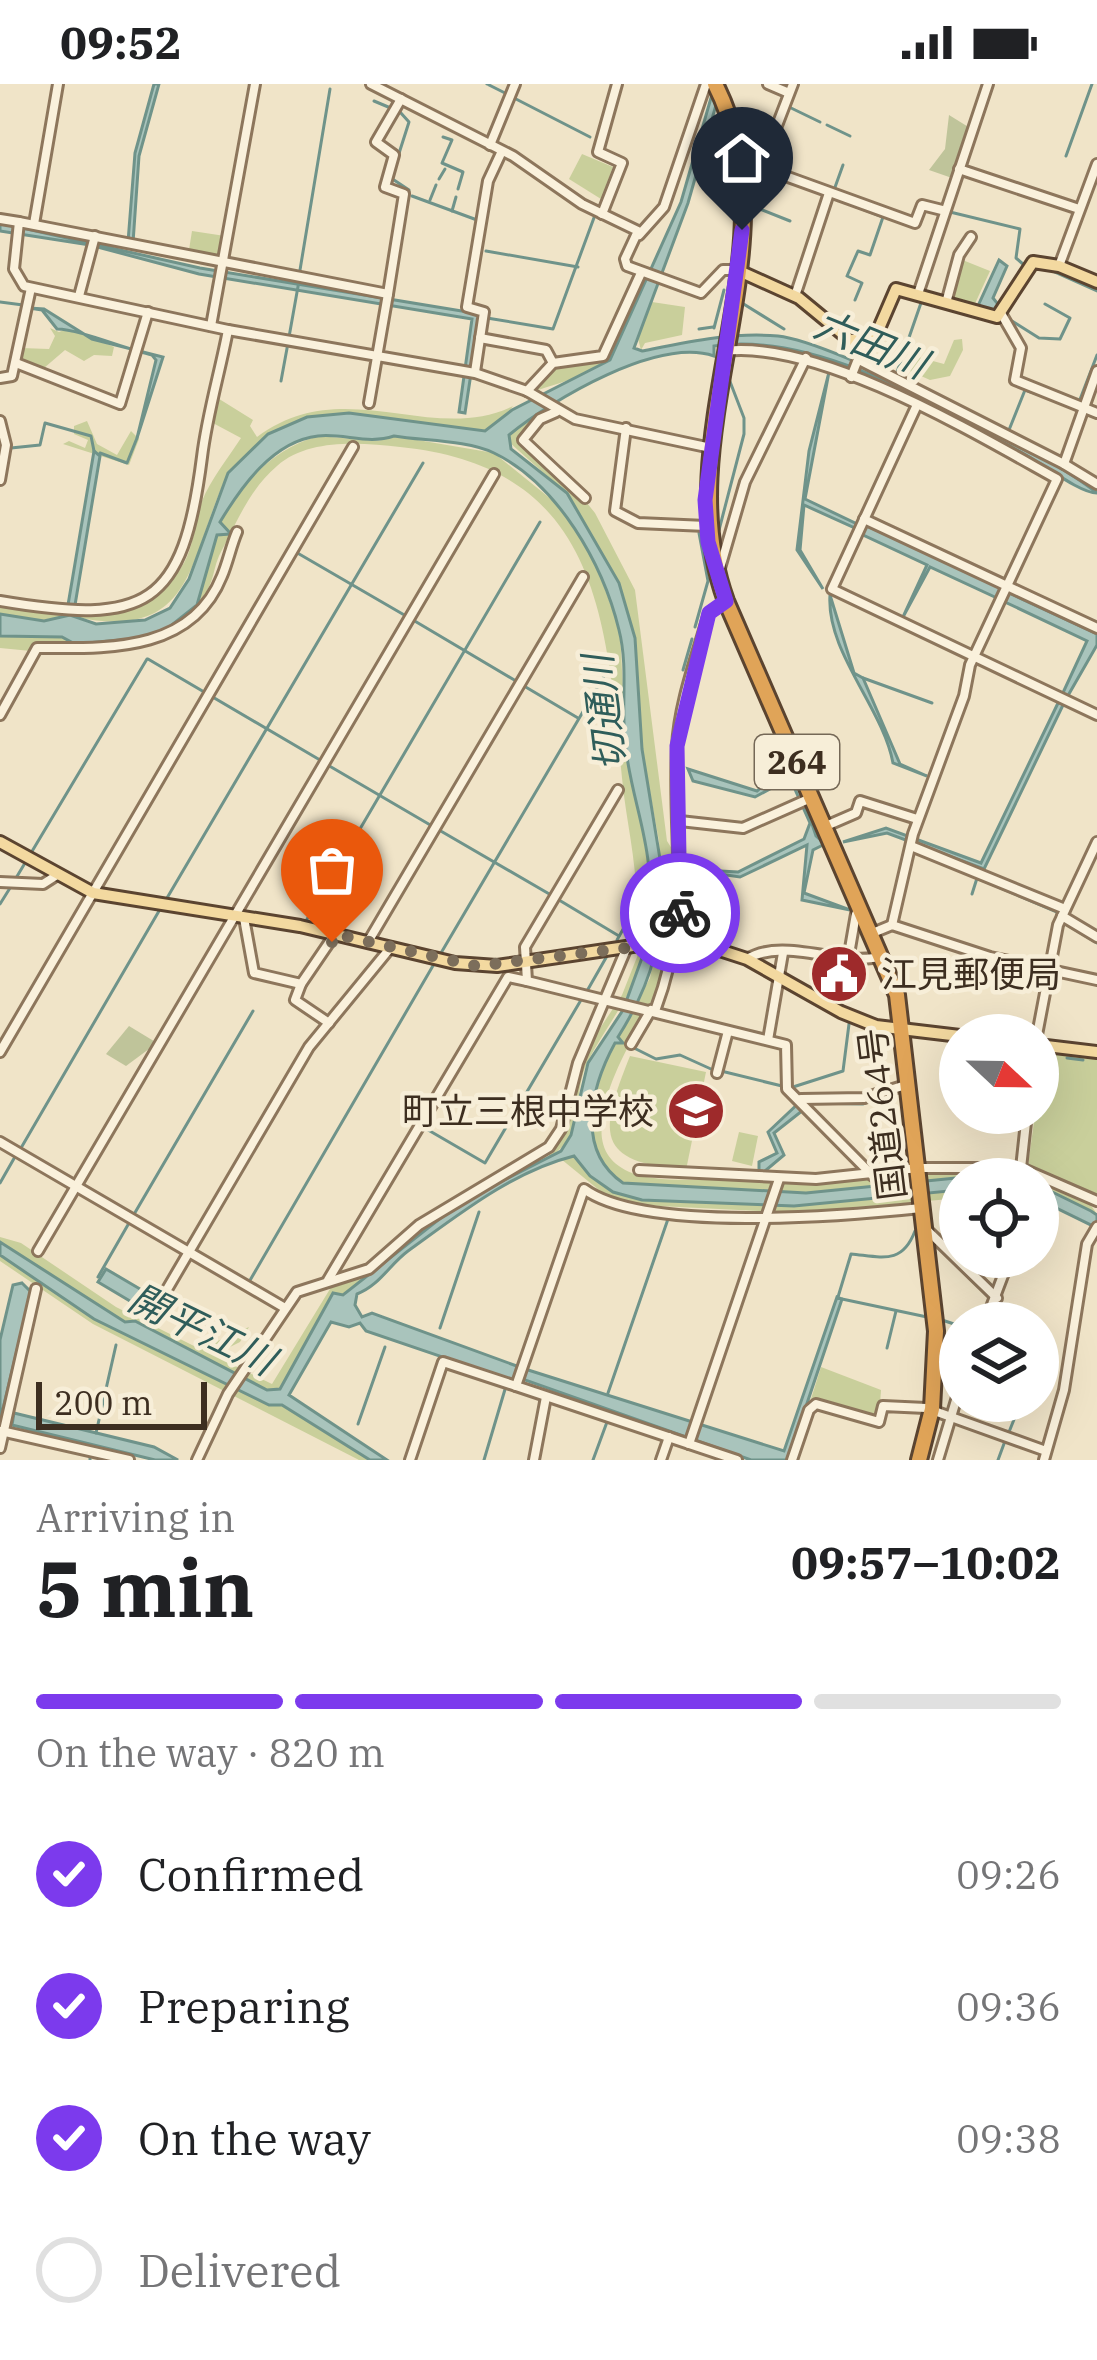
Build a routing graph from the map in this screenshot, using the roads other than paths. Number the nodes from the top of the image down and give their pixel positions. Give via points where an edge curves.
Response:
1 (58, 84) edge
2 (255, 84) edge
3 (371, 84) edge
4 (515, 84) edge
5 (616, 84) edge
6 (706, 84) edge
7 (768, 84) edge
8 (988, 84) edge
9 (791, 88) edge
10 (718, 90) edge
11 (401, 99) junction
12 (490, 145) junction
13 (502, 151) junction
14 (741, 160) junction
15 (1097, 164) edge
16 (760, 167) junction
17 (958, 169) junction
18 (829, 193) junction
19 (1079, 209) junction
20 (942, 210) junction
21 (602, 214) junction
22 (0, 219) edge
23 (34, 224) junction
24 (18, 231) junction
25 (639, 235) junction
26 (0, 237) edge
27 (971, 237) dead end
28 (93, 241) junction
29 (1059, 266) junction
30 (222, 270) junction
31 (736, 270) junction
32 (645, 274) junction
33 (1097, 282) edge
34 (31, 287) junction
35 (918, 294) junction
36 (79, 296) junction
37 (795, 296) junction
38 (387, 299) junction
39 (946, 303) junction
40 (148, 312) junction
41 (1003, 315) junction
42 (212, 326) junction
43 (228, 330) junction
44 (480, 338) junction
45 (864, 344) junction
46 (725, 350) junction
47 (377, 355) junction
48 (806, 358) junction
49 (859, 360) junction
50 (16, 363) junction
51 (553, 363) junction
52 (1097, 370) edge
53 (471, 372) junction
54 (851, 377) junction
55 (0, 378) edge
56 (529, 392) junction
57 (368, 403) dead end
58 (916, 407) junction
59 (1084, 410) junction
60 (557, 411) junction
61 (1097, 413) edge
62 (0, 421) edge
63 (626, 428) junction
64 (352, 447) dead end
65 (711, 448) junction
66 (1064, 464) junction
67 (494, 474) dead end
68 (0, 481) edge
69 (1097, 484) edge
70 (585, 498) dead end
71 (864, 519) junction
72 (706, 526) junction
73 (237, 532) dead end
74 (716, 574) junction
75 (583, 577) dead end
76 (1007, 586) junction
77 (0, 601) edge
78 (726, 601) junction
79 (1097, 628) edge
80 (973, 657) junction
81 (0, 715) edge
82 (1097, 715) edge
83 (618, 790) dead end
84 (807, 800) junction
85 (917, 819) junction
86 (680, 821) junction
87 (826, 826) junction
88 (0, 842) edge
89 (912, 842) junction
90 (1097, 842) edge
91 (57, 875) junction
92 (0, 882) edge
93 (94, 892) junction
94 (865, 911) junction
95 (1063, 912) junction
96 (239, 917) junction
97 (892, 925) junction
98 (875, 932) junction
99 (335, 934) junction
100 (1097, 937) edge
101 (368, 942) junction
102 (676, 942) junction
103 (627, 946) junction
104 (392, 947) junction
105 (783, 952) junction
106 (884, 955) junction
107 (747, 959) junction
108 (848, 959) junction
109 (523, 962) junction
110 (1050, 970) junction
111 (781, 977) junction
112 (1097, 980) edge
113 (527, 981) junction
114 (301, 984) junction
115 (606, 1000) junction
116 (651, 1010) junction
117 (1041, 1014) edge
118 (328, 1023) junction
119 (903, 1030) junction
120 (728, 1031) junction
121 (939, 1034) edge
122 (768, 1040) junction
123 (631, 1044) dead end
124 (1059, 1047) edge
125 (0, 1052) edge
126 (1097, 1052) edge
127 (717, 1073) dead end
128 (910, 1084) junction
129 (803, 1103) junction
130 (0, 1142) edge
131 (639, 1170) dead end
132 (919, 1170) junction
133 (939, 1170) edge
134 (873, 1176) junction
135 (779, 1180) junction
136 (1059, 1184) edge
137 (76, 1186) junction
138 (1097, 1201) edge
139 (923, 1208) junction
140 (766, 1217) junction
141 (926, 1229) junction
142 (1094, 1232) edge
143 (38, 1251) dead end
144 (189, 1252) junction
145 (1003, 1278) edge
146 (328, 1281) junction
147 (36, 1289) dead end
148 (997, 1298) junction
149 (995, 1302) edge
150 (285, 1308) junction
151 (152, 1315) dead end
152 (517, 1383) junction
153 (547, 1396) junction
154 (932, 1409) junction
155 (939, 1412) edge
156 (950, 1422) edge
157 (961, 1422) edge
158 (2, 1431) edge
159 (669, 1437) junction
160 (690, 1442) junction
161 (0, 1448) edge
162 (1045, 1455) edge
163 (129, 1460) edge
164 (197, 1460) edge
165 (410, 1460) edge
166 (534, 1460) edge
167 (662, 1460) edge
168 (737, 1460) edge
169 (792, 1460) edge
170 (919, 1460) edge
171 (938, 1460) edge

1 - 23 street
2 - 30 street
3 - 11 street
4 - 12 street
5 - 21 street via 598,152 622,163
6 - 25 street via 664,208
7 - 9 street
8 - 17 street
9 - 16 street
10 - 14 highway, 国道264号 / 264
11 - 12 street
11 - 38 street via 376,142 394,154 385,187 404,194
12 - 13 street
13 - 21 street
13 - 44 street via 488,181 467,307 484,313
14 - 16 street
14 - 31 highway, 国道264号 / 264
15 - 19 street
16 - 18 street
17 - 19 street
17 - 20 street
18 - 20 street via 915,224 922,205
18 - 37 street
19 - 29 street
20 - 35 street
21 - 25 street
22 - 24 street
23 - 24 street
23 - 28 street
24 - 26 street
24 - 34 street via 16,276
25 - 32 street via 625,264
27 - 39 street
28 - 30 street
28 - 36 street
29 - 33 main road
29 - 41 main road via 1029,266
30 - 38 street
30 - 42 street
31 - 32 street via 723,270 704,292
31 - 37 main road
31 - 46 highway, 国道264号 / 264
32 - 51 street via 603,356
34 - 36 street
34 - 50 street
35 - 39 main road
35 - 45 main road via 893,290 874,340
36 - 40 street
37 - 45 main road
38 - 47 street
39 - 41 main road
40 - 42 street
40 - 50 street via 120,404
41 - 59 street via 1021,348 1015,380
42 - 43 street
43 - 47 street
43 - 77 street via 197,506 172,572 152,595 121,608
44 - 51 street via 546,350
44 - 53 street
45 - 49 street
46 - 48 street
46 - 65 highway, 国道264号 / 264
47 - 53 street
47 - 57 street
48 - 54 street
48 - 74 street via 745,482
49 - 54 street
49 - 66 street
50 - 55 street via 12,376
51 - 56 street
52 - 59 street
53 - 56 street
54 - 58 street
56 - 60 street
58 - 71 street
58 - 76 street via 1057,479
59 - 61 street
59 - 66 street
60 - 63 street
60 - 70 street via 524,440
62 - 68 street
63 - 65 street
63 - 72 street via 615,511 638,523
64 - 93 street
65 - 72 highway, 国道264号 / 264
66 - 69 street
67 - 96 street
71 - 76 street
71 - 80 street via 832,589
72 - 74 highway, 国道264号 / 264
73 - 81 street via 214,592 184,622 148,643 37,648
74 - 78 highway, 国道264号 / 264
75 - 101 street
76 - 79 street
76 - 80 street
78 - 84 highway, 国道264号 / 264
78 - 86 street via 709,613 678,739
80 - 82 street
80 - 85 street
83 - 109 street via 524,947
84 - 86 street via 743,828
84 - 87 highway, 国道264号 / 264
85 - 87 street via 860,801 856,813
85 - 89 street
86 - 102 street
87 - 94 highway, 国道264号 / 264
88 - 91 main road
89 - 95 street
89 - 97 street
90 - 95 street
91 - 92 street via 43,884
91 - 93 main road
93 - 96 main road
93 - 125 street
94 - 98 highway, 国道264号 / 264
94 - 108 street via 856,914
95 - 100 street
95 - 110 street
96 - 99 main road
96 - 114 street via 254,973
96 - 137 street
97 - 98 street
97 - 110 street
98 - 106 highway, 国道264号 / 264
99 - 101 main road
99 - 114 street
101 - 104 main road
102 - 103 main road
102 - 107 main road
102 - 116 street
103 - 109 main road
103 - 115 street
104 - 109 main road via 476,966
104 - 118 street
105 - 107 street
105 - 108 street
105 - 111 street
106 - 108 street
106 - 119 highway, 国道264号 / 264
107 - 111 main road
109 - 113 street
110 - 112 street
110 - 117 street
111 - 119 main road via 841,1012
111 - 122 street
113 - 115 street
113 - 146 street via 508,976
114 - 118 street via 295,1000
115 - 116 street
115 - 146 street via 549,1147 419,1225 369,1269
116 - 120 street
116 - 123 street
118 - 144 street
119 - 121 main road
119 - 128 highway, 国道264号 / 264
120 - 122 street
120 - 127 street
122 - 129 street via 788,1046 784,1084
124 - 126 main road
128 - 129 street
128 - 132 highway, 国道264号 / 264
129 - 134 street
130 - 137 street
131 - 135 street
132 - 133 street
132 - 134 street
132 - 139 highway, 国道264号 / 264
134 - 135 street
135 - 140 street
136 - 138 street
137 - 143 street
137 - 144 street
139 - 140 street
139 - 141 highway, 国道264号 / 264
140 - 152 street via 627,1208 584,1189
140 - 160 street
141 - 148 street
141 - 154 highway, 国道264号 / 264 via 936,1331
142 - 162 street
144 - 150 street
144 - 151 street
145 - 148 street
146 - 150 street via 307,1285
147 - 158 street
148 - 149 street
150 - 164 street via 228,1394
152 - 153 street
152 - 165 street via 443,1362
153 - 159 street
153 - 166 street
154 - 155 street
154 - 169 street via 883,1406 879,1422 811,1405
154 - 170 highway, 国道264号 / 264
156 - 171 street
157 - 162 street
158 - 161 street
158 - 163 street
159 - 160 street
159 - 167 street
160 - 168 street

